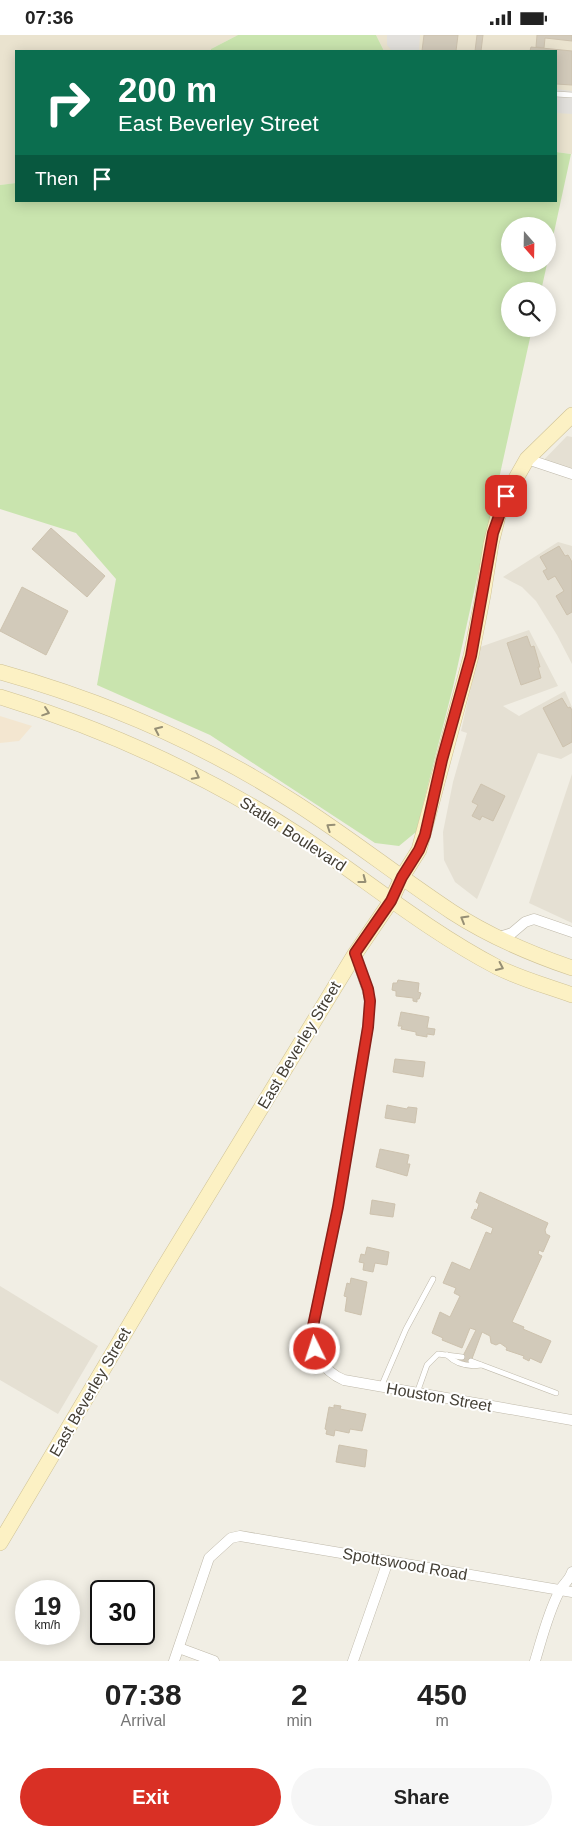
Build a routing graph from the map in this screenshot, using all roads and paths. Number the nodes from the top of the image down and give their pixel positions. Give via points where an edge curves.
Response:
1 (557, 94) edge
2 (572, 95) edge
3 (572, 415) edge
4 (527, 459) junction
5 (572, 474) edge
6 (0, 672) edge
7 (0, 697) edge
8 (402, 877) junction
9 (391, 901) junction
10 (572, 932) edge
11 (499, 937) junction
12 (355, 953) junction
13 (572, 968) edge
14 (572, 995) edge
15 (433, 1279) dead end
16 (447, 1355) junction
17 (462, 1357) dead end
18 (471, 1361) dead end
19 (482, 1365) junction
20 (381, 1387) junction
21 (417, 1393) junction
22 (556, 1393) dead end
23 (572, 1420) edge
24 (0, 1543) edge
25 (388, 1561) junction
26 (572, 1573) edge
27 (560, 1590) junction
28 (572, 1592) edge
29 (179, 1648) junction
30 (174, 1661) edge
31 (214, 1661) edge
32 (354, 1661) edge
33 (535, 1661) edge

1 - 2 lane
3 - 4 main road, East Beverley Street
4 - 5 street
4 - 8 main road, East Beverley Street via 498,516 485,570 471,656 425,835
8 -> 6 main road, Statler Boulevard via 296,803 223,761 113,710
7 -> 9 main road, Statler Boulevard via 103,733 180,767 248,803
8 - 9 main road, East Beverley Street
11 -> 8 main road, Statler Boulevard via 453,912
9 - 12 main road, East Beverley Street
9 -> 14 main road, Statler Boulevard via 499,968
10 - 11 street via 534,919
11 - 13 main road, Statler Boulevard
12 - 20 street, Houston Street via 368,989 368,1027 338,1207 313,1326 313,1342 325,1367 340,1378
12 - 24 main road, East Beverley Street
15 - 20 lane via 406,1329
16 - 17 lane
16 - 19 lane via 453,1361 471,1367
16 - 21 lane via 438,1354 427,1365
18 - 19 lane
19 - 22 lane
20 - 21 street, Houston Street
21 - 23 street, Houston Street
25 - 27 street, Spottswood Road
25 - 29 street, Spottswood Road via 232,1538 209,1558
25 - 32 street
26 - 27 street
27 - 28 street, Spottswood Road
27 - 33 street
29 - 30 street
29 - 31 street

